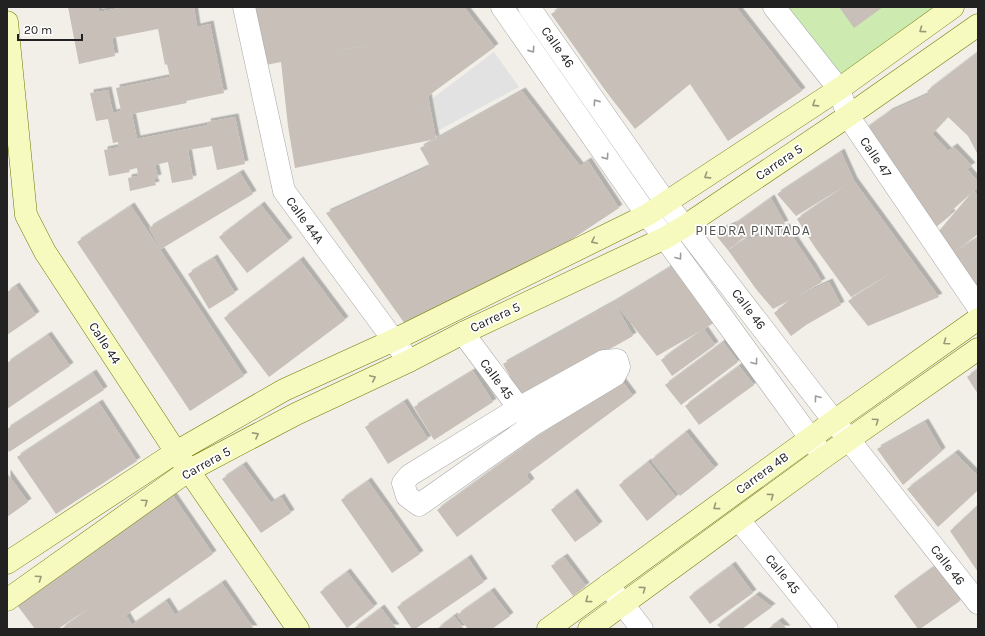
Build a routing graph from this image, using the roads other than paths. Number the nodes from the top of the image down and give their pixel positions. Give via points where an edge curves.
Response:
1 (244, 7) edge
2 (529, 7) edge
3 (774, 7) edge
4 (953, 7) edge
5 (512, 11) edge
6 (7, 22) edge
7 (978, 25) edge
8 (838, 89) junction
9 (848, 116) junction
10 (666, 203) junction
11 (647, 215) junction
12 (685, 226) junction
13 (665, 238) junction
14 (978, 308) edge
15 (978, 319) edge
16 (463, 333) junction
17 (394, 340) junction
18 (978, 349) edge
19 (410, 361) junction
20 (519, 408) junction
21 (834, 421) junction
22 (534, 424) junction
23 (810, 439) junction
24 (850, 440) junction
25 (176, 452) junction
26 (824, 457) junction
27 (188, 471) junction
28 (739, 520) junction
29 (7, 563) edge
30 (608, 585) junction
31 (7, 600) edge
32 (623, 604) junction
33 (978, 604) edge
34 (298, 629) edge
35 (548, 629) edge
36 (589, 629) edge
37 (642, 629) edge
38 (827, 629) edge

1 - 17 street, Calle 44A via 284,191
10 -> 2 street, Calle 46
3 - 8 street, Calle 47
4 -> 8 street, Carrera 5
5 -> 11 street, Calle 46
6 - 25 street, Calle 44 via 26,215 45,252
7 - 9 street, Carrera 5
8 - 9 street, Calle 47
8 -> 10 street, Carrera 5
9 - 12 street, Carrera 5
9 - 14 street, Calle 47
10 - 11 street, Carrera 5
10 - 12 street, Calle 46
11 - 13 street, Calle 46
11 -> 17 street, Carrera 5
12 - 13 street, Carrera 5
21 -> 12 street, Calle 46
13 - 16 street, Carrera 5
13 -> 23 street, Calle 46
15 -> 21 street, Carrera 4B
16 - 19 street, Carrera 5
16 - 20 street, Calle 45
17 - 19 street, Calle 44A
17 - 25 street, Carrera 5 via 284,390
24 -> 18 street, Carrera 4B
27 -> 19 street, Carrera 5 via 296,414
20 - 22 street, Calle 45
20 - 22 street via 604,361 617,360 619,367 615,375
20 - 22 street via 410,474 403,483 407,496 419,505
21 - 23 street, Carrera 4B
21 - 24 street, Calle 46
23 - 26 street, Calle 46
23 -> 30 street, Carrera 4B
24 - 26 street, Carrera 4B
24 - 33 street, Calle 46
25 - 27 street, Calle 44
25 - 29 street, Carrera 5
28 -> 26 street, Carrera 4B
31 -> 27 street, Carrera 5
27 - 34 street, Calle 44
32 -> 28 street, Carrera 4B
28 - 38 street, Calle 45
30 - 32 street
30 -> 35 street, Carrera 4B
32 - 36 street, Carrera 4B
32 - 37 street

